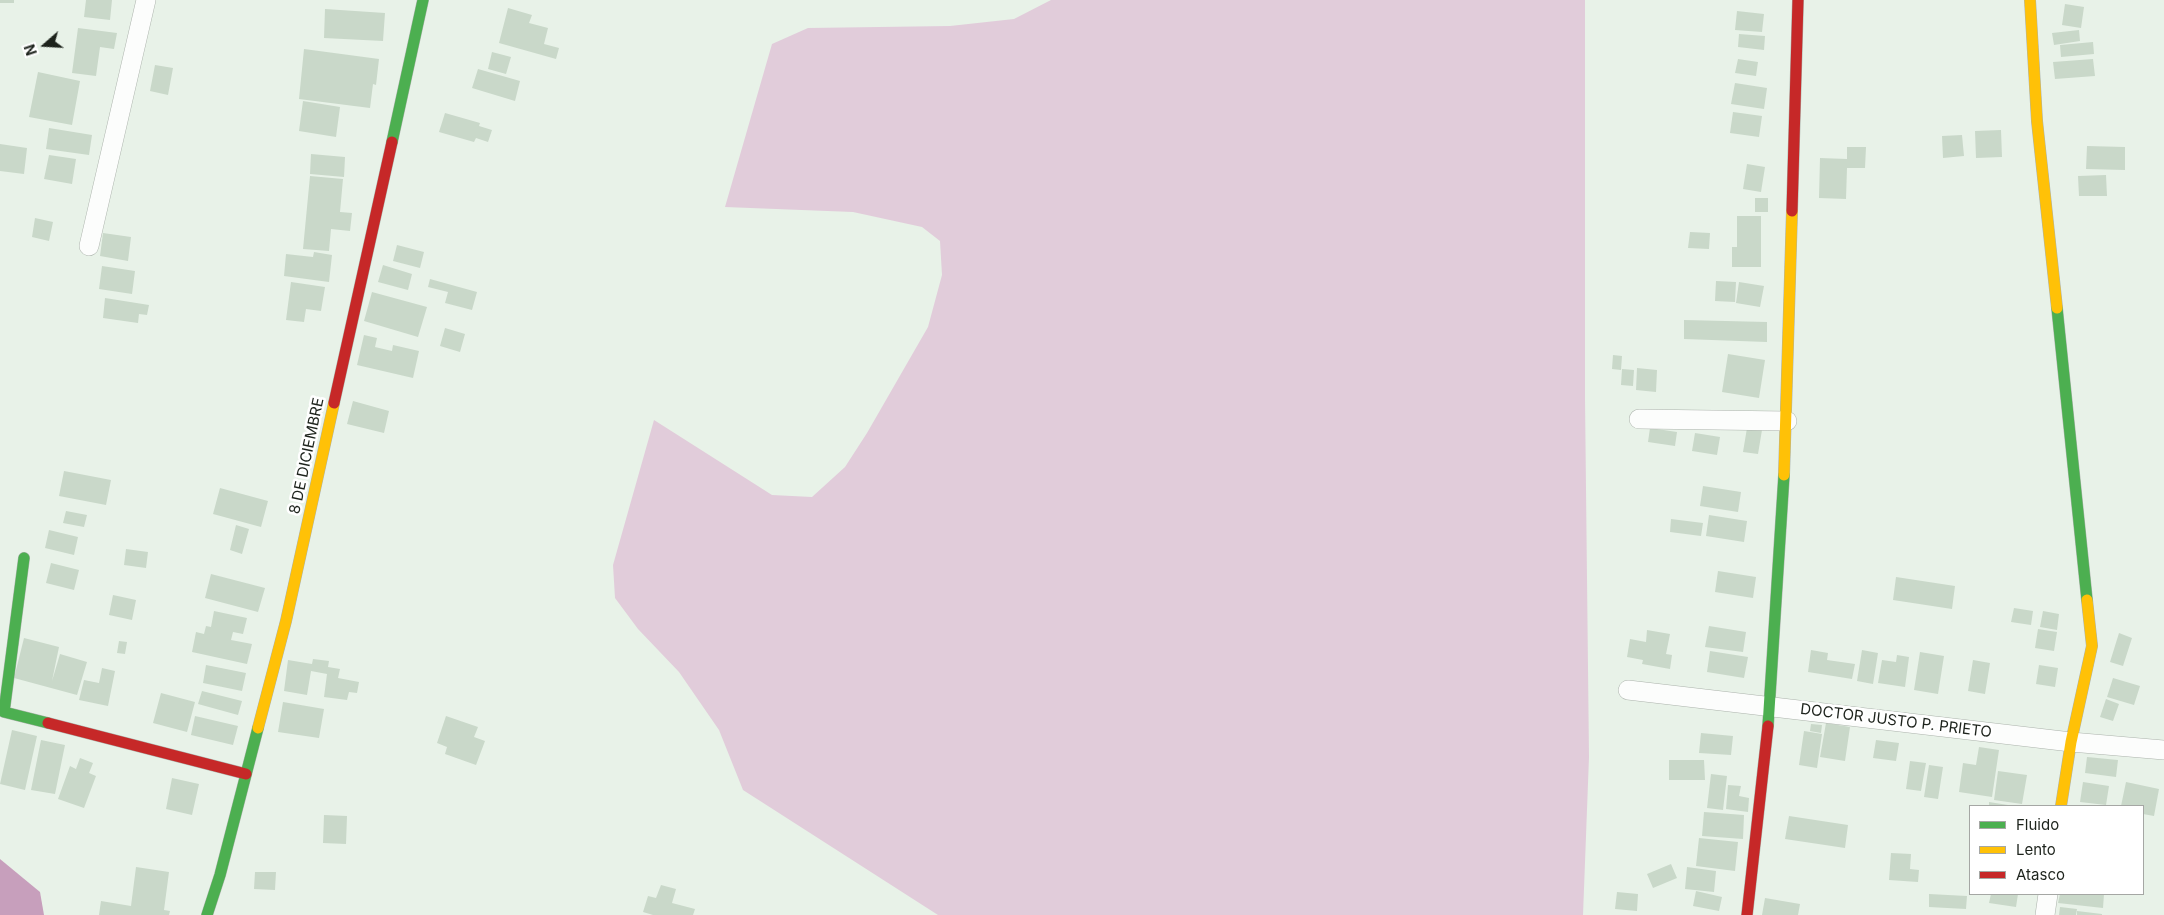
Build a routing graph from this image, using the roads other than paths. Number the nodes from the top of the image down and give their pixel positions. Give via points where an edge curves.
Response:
1 (146, 0) edge
2 (423, 0) edge
3 (1798, 0) edge
4 (2030, 0) edge
5 (89, 246) dead end
6 (1639, 419) dead end
7 (1787, 421) junction
8 (24, 558) dead end
9 (1628, 690) dead end
10 (1770, 706) junction
11 (2071, 742) junction
12 (2164, 750) edge
13 (246, 774) junction
14 (2061, 805) edge
15 (2048, 895) edge
16 (206, 915) edge
17 (1747, 915) edge
18 (2045, 915) edge

1 - 5 street
2 - 13 street, 8 DE DICIEMBRE via 286,621
3 - 7 street
4 - 11 street via 2037,120 2092,646
6 - 7 street
7 - 10 street
8 - 13 street via 4,712
9 - 10 street, DOCTOR JUSTO P. PRIETO
10 - 11 street, DOCTOR JUSTO P. PRIETO
10 - 17 street
11 - 12 street, DOCTOR JUSTO P. PRIETO
11 - 14 street
13 - 16 street, 8 DE DICIEMBRE via 220,875
15 - 18 street

